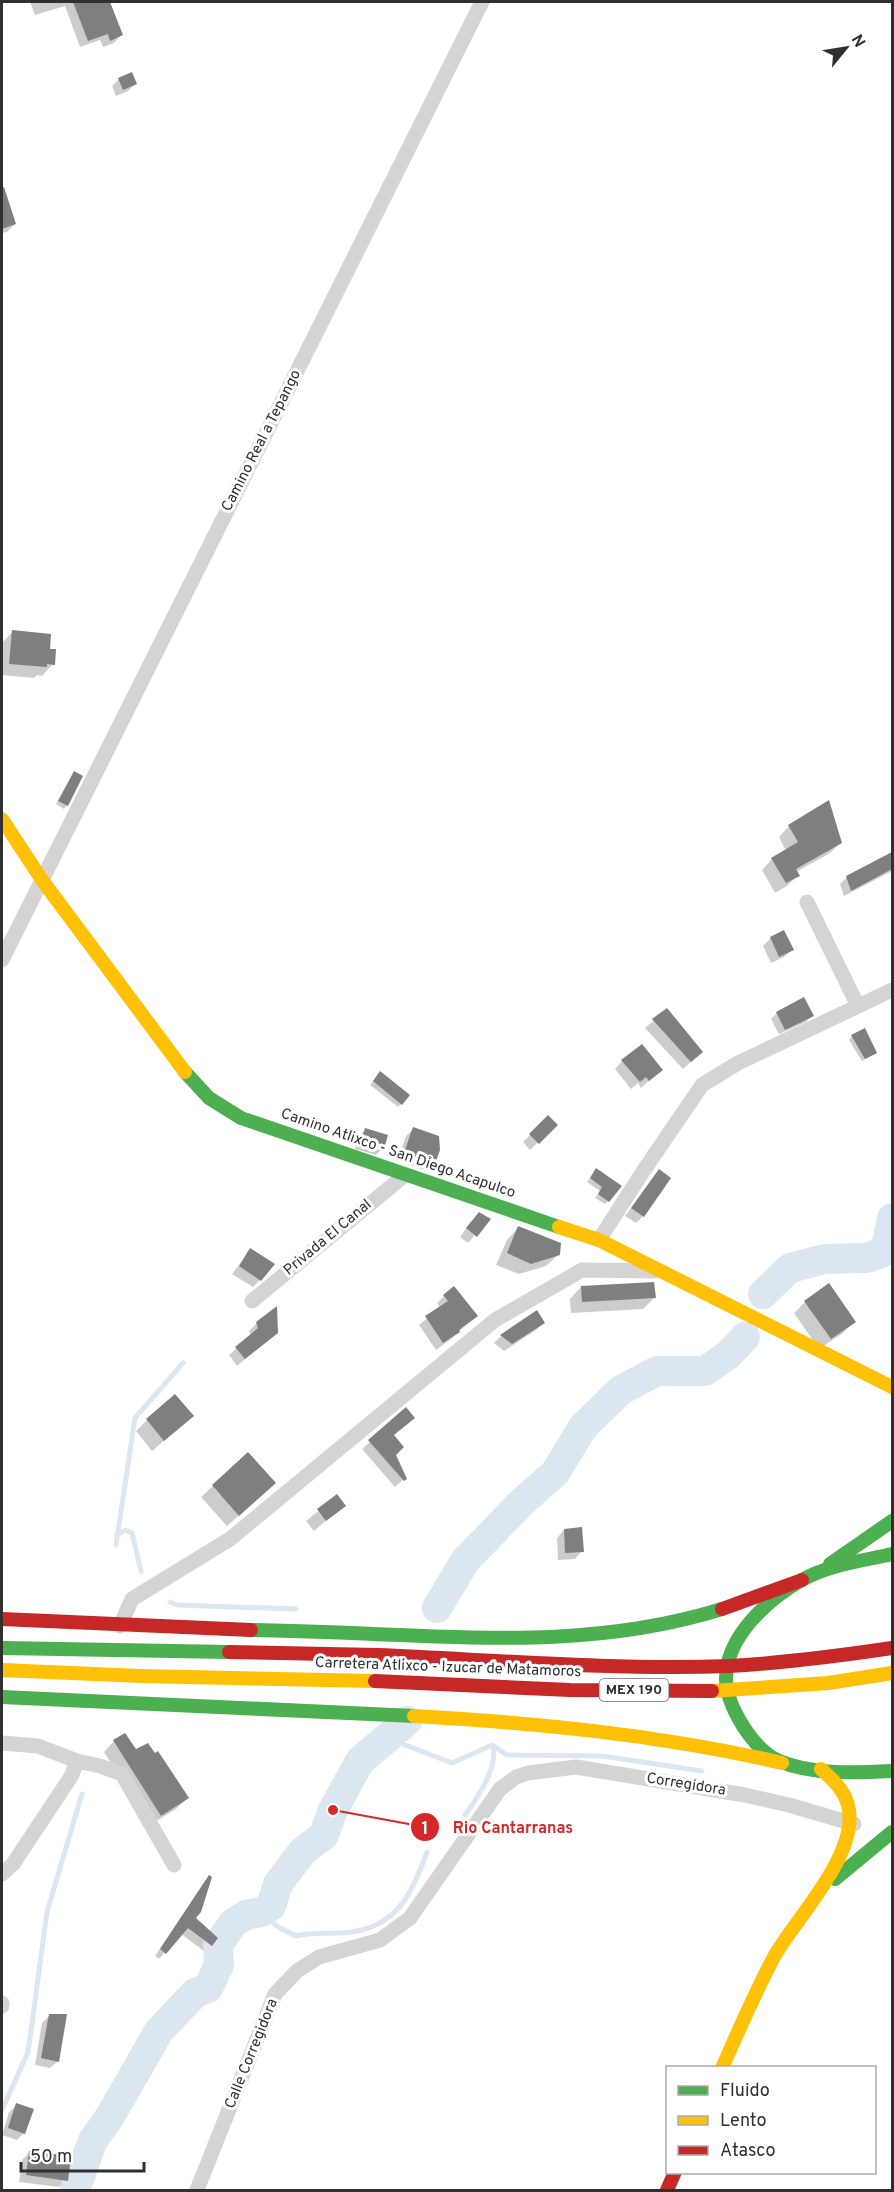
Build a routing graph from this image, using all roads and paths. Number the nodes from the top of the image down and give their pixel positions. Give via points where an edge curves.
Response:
1 (482, 2) edge
2 (2, 819) edge
3 (42, 880) junction
4 (807, 902) dead end
5 (2, 960) edge
6 (892, 990) edge
7 (858, 1006) junction
8 (405, 1175) junction
9 (599, 1240) junction
10 (661, 1271) junction
11 (252, 1301) dead end
12 (892, 1387) edge
13 (892, 1521) edge
14 (892, 1554) edge
15 (807, 1578) junction
16 (2, 1619) edge
17 (120, 1626) junction
18 (2, 1648) edge
19 (892, 1648) edge
20 (2, 1670) edge
21 (892, 1673) edge
22 (2, 1697) edge
23 (2, 1743) edge
24 (77, 1761) junction
25 (782, 1763) junction
26 (821, 1769) junction
27 (892, 1771) edge
28 (516, 1777) joint
29 (854, 1824) junction
30 (892, 1832) edge
31 (174, 1865) dead end
32 (2, 1874) edge
33 (830, 1882) junction
34 (722, 2066) edge
35 (674, 2174) edge
36 (197, 2190) edge
37 (667, 2190) edge

1 - 3 street, Camino Real a Tepango
2 - 3 main road, Camino Atlixco - San Diego Acapulco
3 - 5 street, Camino Real a Tepango
3 - 8 main road, Camino Atlixco - San Diego Acapulco via 179,1066 208,1098 241,1118
4 - 7 street
6 - 7 street
7 - 9 street via 738,1063 702,1085
8 - 9 main road, Camino Atlixco - San Diego Acapulco
8 - 11 street, Privada El Canal
9 - 10 main road, Camino Atlixco - San Diego Acapulco
10 - 12 main road, Camino Atlixco - San Diego Acapulco
10 - 17 street via 582,1270 495,1320 230,1539 132,1599
13 - 15 main road
14 - 15 main road
15 - 17 main road via 699,1616 614,1633 519,1638
15 - 25 main road via 765,1606 745,1628 732,1653 726,1679 747,1733 759,1748
16 - 17 main road
18 - 19 main road, Carretera Atlixco - Izucar de Matamoros / MEX 190, bridge via 702,1666 773,1663
20 - 21 main road, Carretera Atlixco - Izucar de Matamoros / MEX 190, bridge via 718,1692
22 - 25 main road via 502,1720 624,1733
23 - 24 street via 38,1746
24 - 31 street via 122,1774
24 - 32 street via 20,1855
25 - 26 main road
26 - 27 main road
26 - 29 main road via 837,1779 848,1795
28 - 29 street, Corregidora via 576,1767 745,1795
28 - 36 street, Calle Corregidora via 500,1789 410,1918 380,1940 319,1957 297,1971 274,1994
29 - 33 main road via 849,1847
30 - 33 main road
33 - 34 main road via 785,1939
35 - 37 main road

